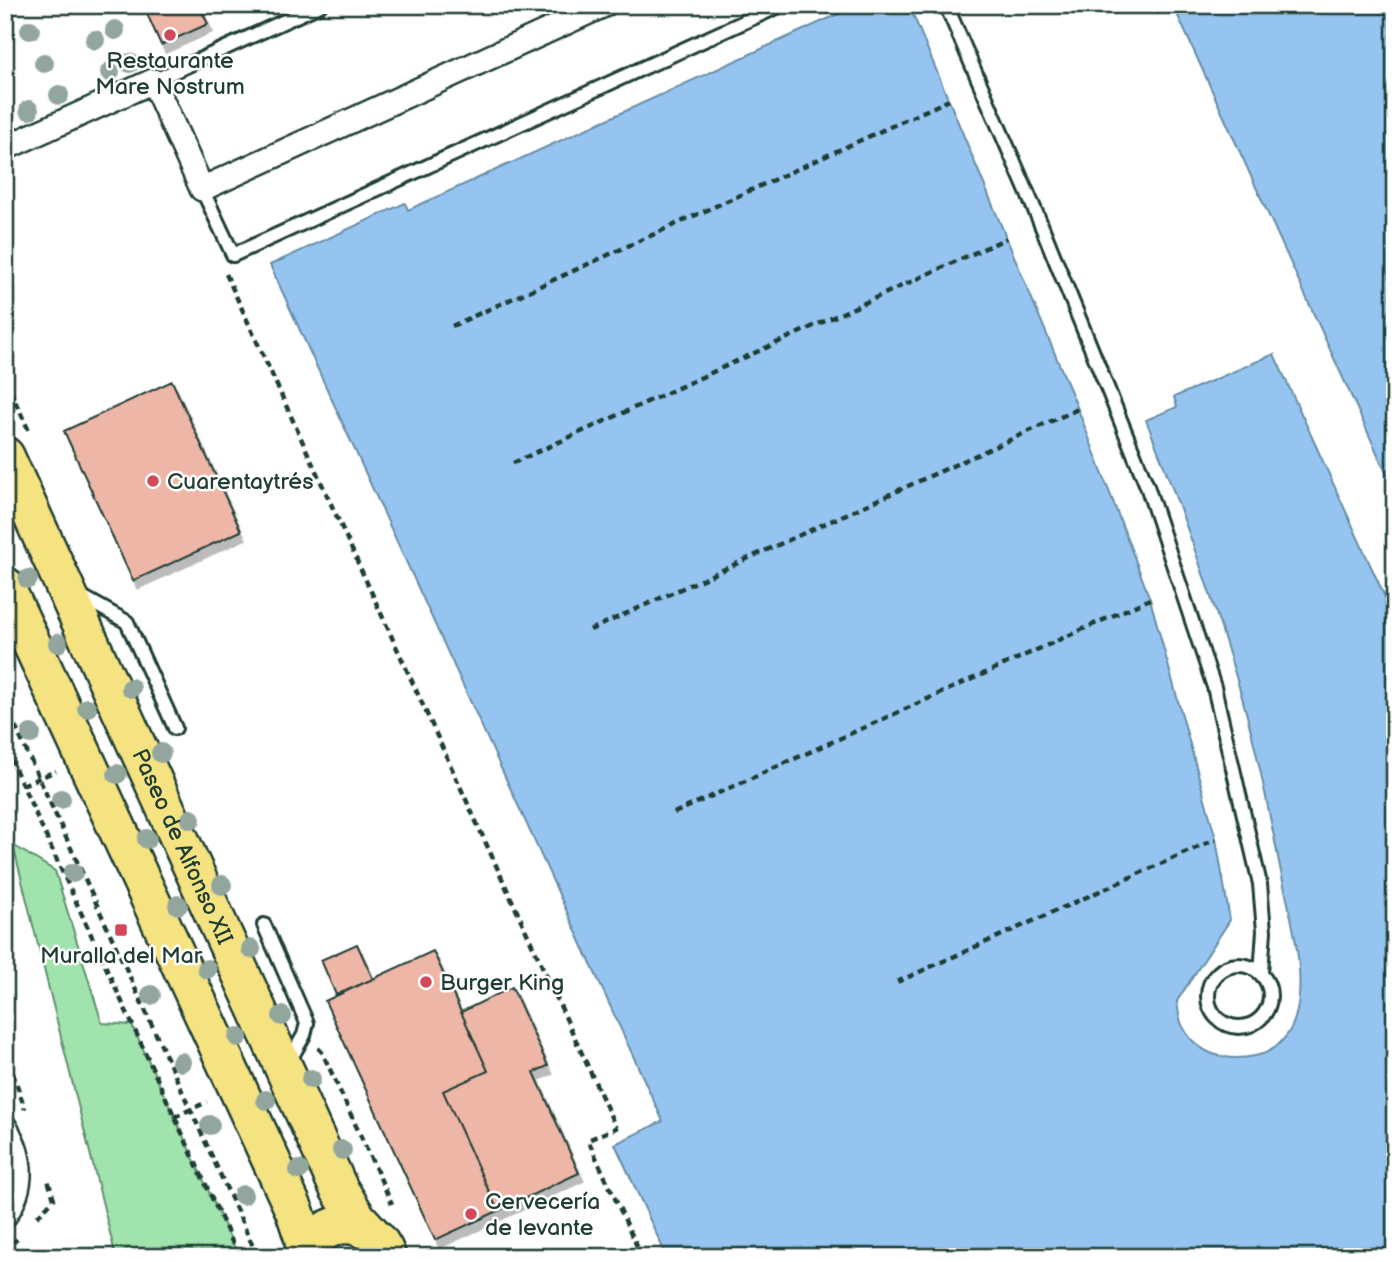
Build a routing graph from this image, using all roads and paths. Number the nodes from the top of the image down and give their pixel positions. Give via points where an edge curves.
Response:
1 (320, 5) edge
2 (604, 5) edge
3 (781, 5) edge
4 (946, 5) edge
5 (153, 81) junction
6 (949, 100) dead end
7 (5, 148) edge
8 (202, 189) junction
9 (1007, 238) dead end
10 (222, 266) dead end
11 (452, 326) dead end
12 (1078, 409) dead end
13 (5, 456) edge
14 (513, 463) dead end
15 (5, 586) edge
16 (65, 588) junction
17 (1150, 599) dead end
18 (590, 630) dead end
19 (5, 704) edge
20 (175, 728) dead end
21 (5, 747) edge
22 (674, 813) dead end
23 (1216, 839) dead end
24 (264, 925) dead end
25 (1261, 973) junction
26 (897, 982) dead end
27 (285, 1069) junction
28 (5, 1127) edge
29 (6, 1214) edge
30 (379, 1245) edge
31 (239, 1257) edge
32 (258, 1257) edge
33 (305, 1257) edge
34 (642, 1257) edge

1 - 5 lane
2 - 8 street
3 - 8 lane via 233,255
4 - 25 lane via 1147,486 1214,687 1260,884
5 - 7 street
5 - 8 street
6 - 11 path
9 - 14 path
10 - 34 path via 616,1128 588,1140
12 - 18 path
13 - 16 main road, Paseo de Alfonso XII
15 - 33 main road via 295,1212
16 - 20 lane via 127,622
16 - 27 main road, Paseo de Alfonso XII
17 - 22 path
19 - 32 path
21 - 31 path
23 - 26 path
24 - 27 lane via 307,1023
25 - 25 lane via 1243,964 1216,974 1208,1003 1219,1020 1238,1028 1259,1021 1266,1013 1270,992
27 - 30 main road, Paseo de Alfonso XII via 339,1189
28 - 29 street via 17,1151 20,1177
30 - 33 main road via 360,1227 336,1226 316,1237

